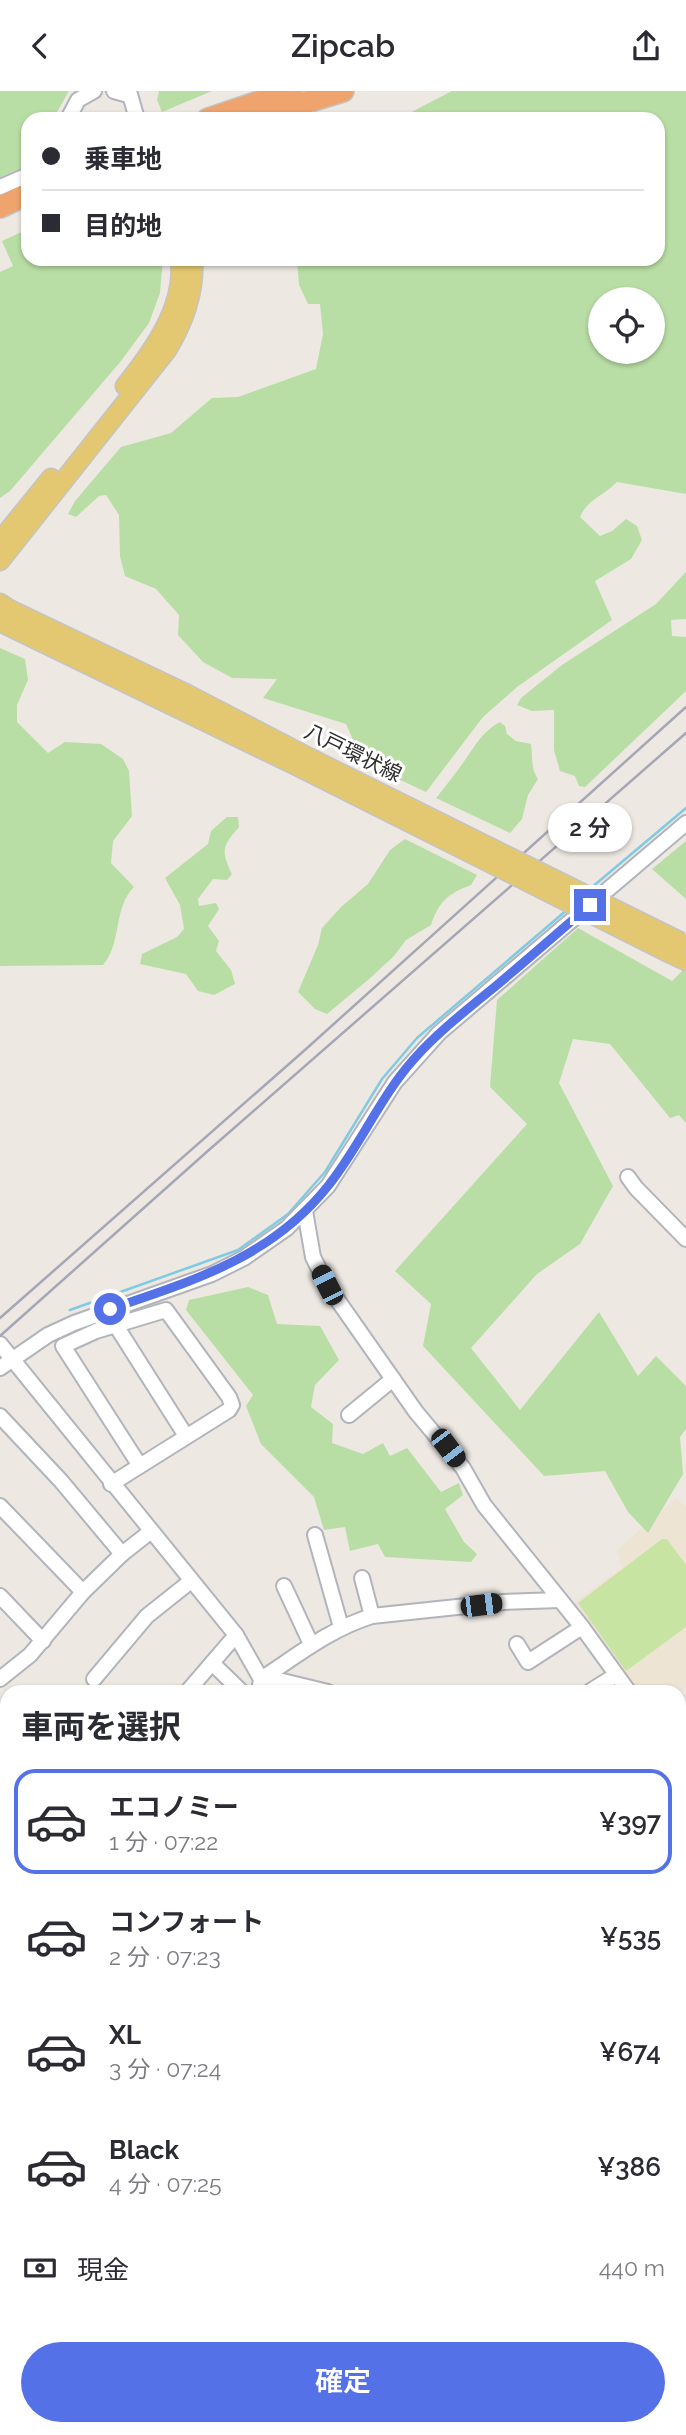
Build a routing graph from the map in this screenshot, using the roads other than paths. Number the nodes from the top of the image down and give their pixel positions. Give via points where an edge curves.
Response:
1 (94, 91) edge
2 (291, 91) edge
3 (343, 91) edge
4 (124, 92) edge
5 (72, 112) edge
6 (134, 112) edge
7 (229, 112) edge
8 (275, 112) edge
9 (21, 178) edge
10 (0, 187) edge
11 (21, 197) edge
12 (0, 207) edge
13 (21, 213) edge
14 (0, 223) edge
15 (180, 266) edge
16 (194, 266) edge
17 (0, 541) edge
18 (0, 561) edge
19 (0, 603) edge
20 (0, 622) edge
21 (307, 764) junction
22 (686, 823) edge
23 (679, 946) edge
24 (686, 961) edge
25 (628, 1177) dead end
26 (305, 1211) junction
27 (686, 1239) edge
28 (115, 1324) junction
29 (0, 1344) edge
30 (6, 1363) edge
31 (393, 1379) junction
32 (349, 1415) dead end
33 (0, 1416) edge
34 (186, 1436) junction
35 (140, 1466) junction
36 (111, 1484) junction
37 (0, 1506) edge
38 (150, 1532) junction
39 (315, 1535) dead end
40 (122, 1554) junction
41 (362, 1578) dead end
42 (191, 1581) junction
43 (284, 1585) dead end
44 (83, 1592) junction
45 (0, 1596) edge
46 (560, 1600) junction
47 (372, 1616) junction
48 (341, 1627) junction
49 (582, 1627) junction
50 (236, 1635) junction
51 (43, 1641) junction
52 (311, 1644) junction
53 (517, 1644) dead end
54 (212, 1663) junction
55 (616, 1675) junction
56 (0, 1679) edge
57 (94, 1679) dead end
58 (193, 1685) edge
59 (235, 1685) edge
60 (260, 1685) edge
61 (261, 1685) edge
62 (261, 1685) edge
63 (298, 1685) edge
64 (600, 1685) edge
65 (624, 1685) edge

1 - 5 street via 78,100
2 - 7 highway
3 - 8 highway
4 - 6 street
9 - 10 street
11 - 12 highway
13 - 14 highway
15 - 17 main road via 173,311 159,338
16 - 18 main road via 188,306 167,351
19 - 21 main road, 八戸環状線 via 187,694
20 - 21 main road, 八戸環状線
21 - 23 main road, 八戸環状線, bridge
22 - 26 street via 439,1033 395,1082 328,1187
23 - 24 main road, 八戸環状線
25 - 27 street
26 - 30 street via 244,1258 212,1274 74,1322
26 - 31 street via 313,1258 327,1285
28 - 34 street
28 - 34 street via 166,1310 229,1397 229,1410
28 - 35 street via 63,1346
29 - 30 street
30 - 36 street
31 - 32 street
31 - 46 street
33 - 40 street
34 - 35 street
35 - 36 street
36 - 38 street
37 - 44 street
38 - 40 street
38 - 42 street
39 - 48 street
40 - 44 street
41 - 47 street
42 - 50 street
42 - 57 street via 147,1616
43 - 52 street
44 - 51 street
45 - 51 street
46 - 47 street
46 - 49 street
47 - 48 street
48 - 52 street
49 - 53 street via 528,1662
49 - 55 street
50 - 54 street
50 - 60 street
51 - 56 street
52 - 61 street
54 - 58 street
54 - 59 street
55 - 64 street
55 - 65 street
62 - 63 street via 270,1678

